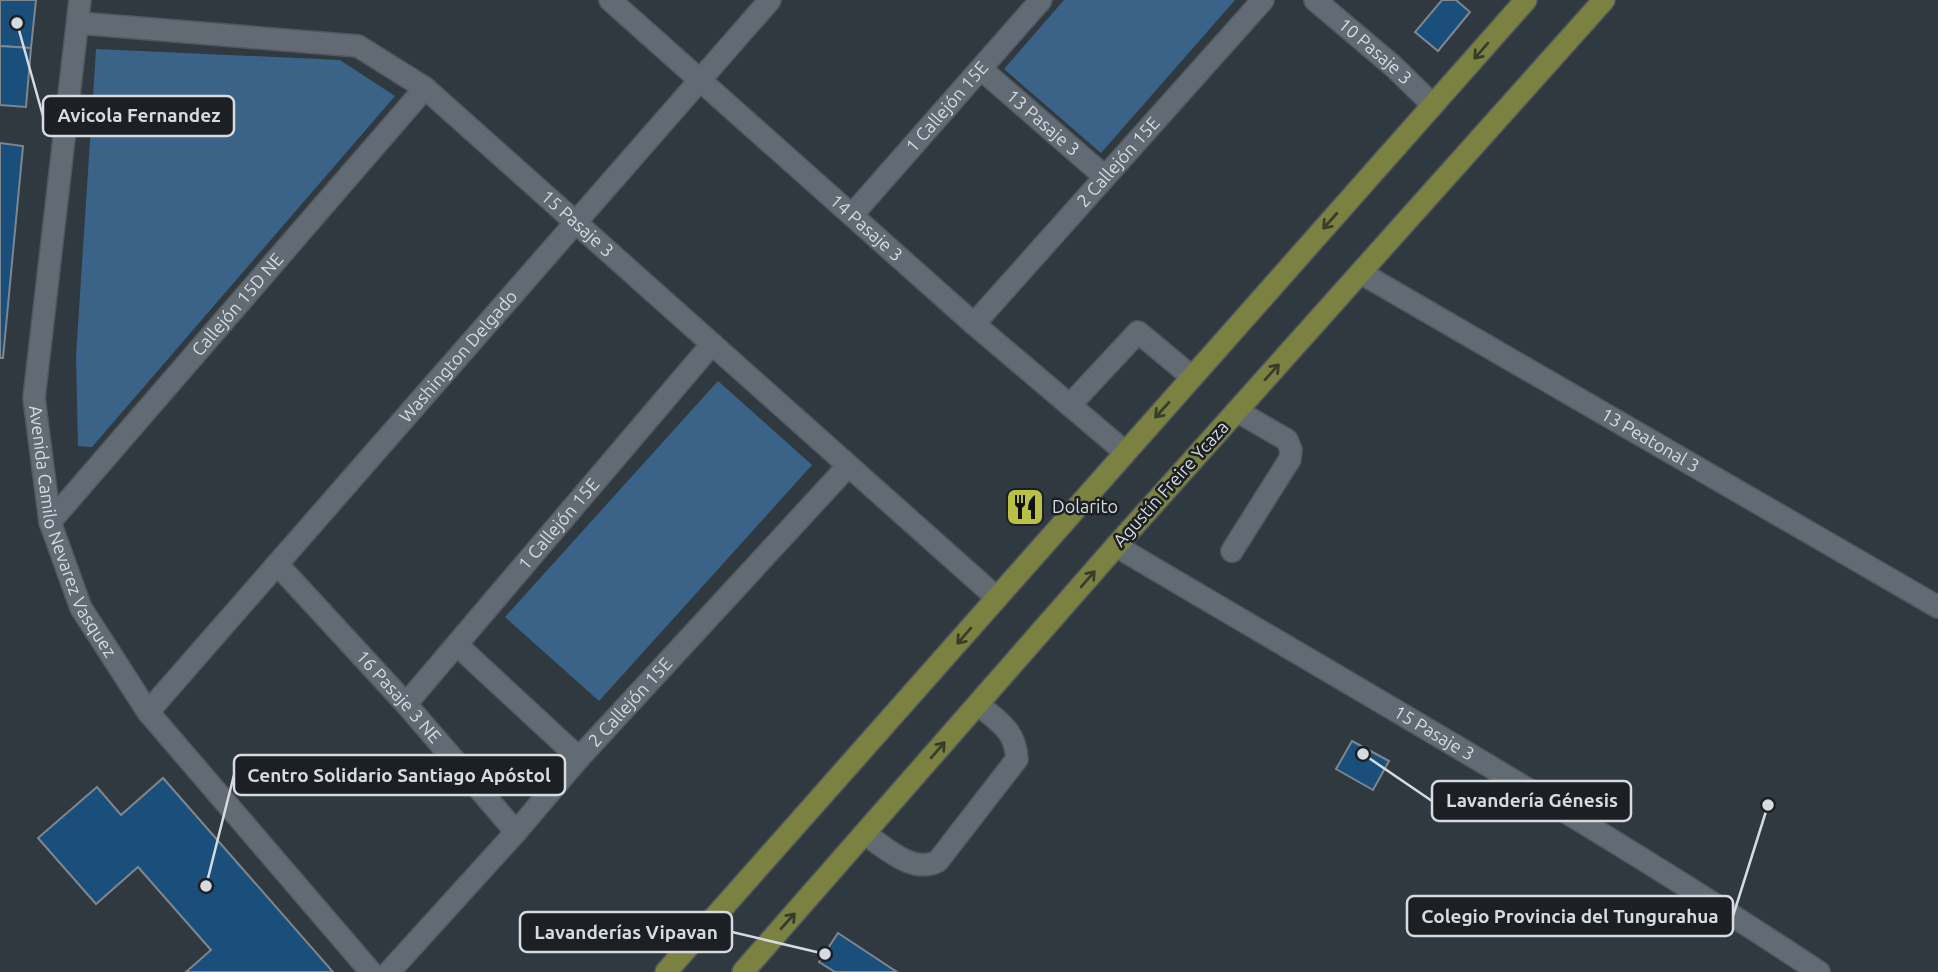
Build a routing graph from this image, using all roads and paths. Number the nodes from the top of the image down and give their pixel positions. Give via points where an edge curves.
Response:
1 (80, 0) edge
2 (610, 0) edge
3 (771, 0) edge
4 (1041, 0) edge
5 (1263, 0) edge
6 (1315, 0) edge
7 (1526, 0) edge
8 (1604, 0) edge
9 (78, 23) junction
10 (981, 69) junction
11 (700, 80) junction
12 (425, 88) junction
13 (1433, 106) junction
14 (1104, 176) junction
15 (852, 215) junction
16 (576, 222) junction
17 (1361, 273) junction
18 (974, 324) junction
19 (712, 344) junction
20 (1192, 377) junction
21 (1070, 405) junction
22 (1237, 411) junction
23 (1125, 452) junction
24 (848, 466) junction
25 (50, 522) junction
26 (1116, 547) junction
27 (1232, 551) dead end
28 (277, 564) junction
29 (997, 598) junction
30 (1938, 607) edge
31 (457, 645) junction
32 (406, 704) junction
33 (979, 705) junction
34 (148, 712) junction
35 (579, 758) junction
36 (516, 832) junction
37 (865, 834) junction
38 (371, 972) edge
39 (389, 972) edge
40 (666, 972) edge
41 (743, 972) edge
42 (1819, 972) edge

1 - 9 street, Avenida Camilo Nevarez Vasquez
2 - 11 street, 14 Pasaje 3
3 - 11 street, Washington Delgado
4 - 10 street, 1 Callejón 15E
5 - 14 street, 2 Callejón 15E
6 - 13 street, 10 Pasaje 3
7 -> 13 main road
8 - 17 main road, Agustín Freire Ycaza
9 - 12 street, 15 Pasaje 3 via 358,46
9 - 25 street, Avenida Camilo Nevarez Vasquez via 34,398
10 - 14 street, 13 Pasaje 3
10 - 15 street, 1 Callejón 15E
11 - 15 street, 14 Pasaje 3
11 - 16 street, Washington Delgado
12 - 16 street, 15 Pasaje 3
12 - 25 street, Callejón 15D NE
13 -> 20 main road
14 - 18 street, 2 Callejón 15E
15 - 18 street, 14 Pasaje 3
16 - 19 street, 15 Pasaje 3
16 - 28 street, Washington Delgado
22 -> 17 main road, Agustín Freire Ycaza
17 - 30 street, 13 Peatonal 3
18 - 21 street, 14 Pasaje 3
19 - 24 street, 15 Pasaje 3
19 - 31 street, 1 Callejón 15E
20 - 21 street via 1138,332
20 -> 23 main road
21 - 23 street, 14 Pasaje 3
22 - 26 main road, Agustín Freire Ycaza
22 - 27 street via 1287,440 1290,459
23 - 29 main road
24 - 29 street, 15 Pasaje 3
24 - 35 street, 2 Callejón 15E
25 - 34 street, Avenida Camilo Nevarez Vasquez via 81,608
33 -> 26 main road, Agustín Freire Ycaza
26 - 42 street, 15 Pasaje 3 via 1593,829
28 - 32 street, 16 Pasaje 3 NE
28 - 34 street, Washington Delgado
29 -> 40 main road
31 - 32 street, 1 Callejón 15E
31 - 35 street
32 - 36 street, 16 Pasaje 3 NE
37 -> 33 main road, Agustín Freire Ycaza
33 - 37 street via 1010,732 1017,759 938,861 914,865
34 - 38 street, Avenida Camilo Nevarez Vasquez
35 - 36 street, 2 Callejón 15E
36 - 39 street, 2 Callejón 15E
41 -> 37 main road, Agustín Freire Ycaza

